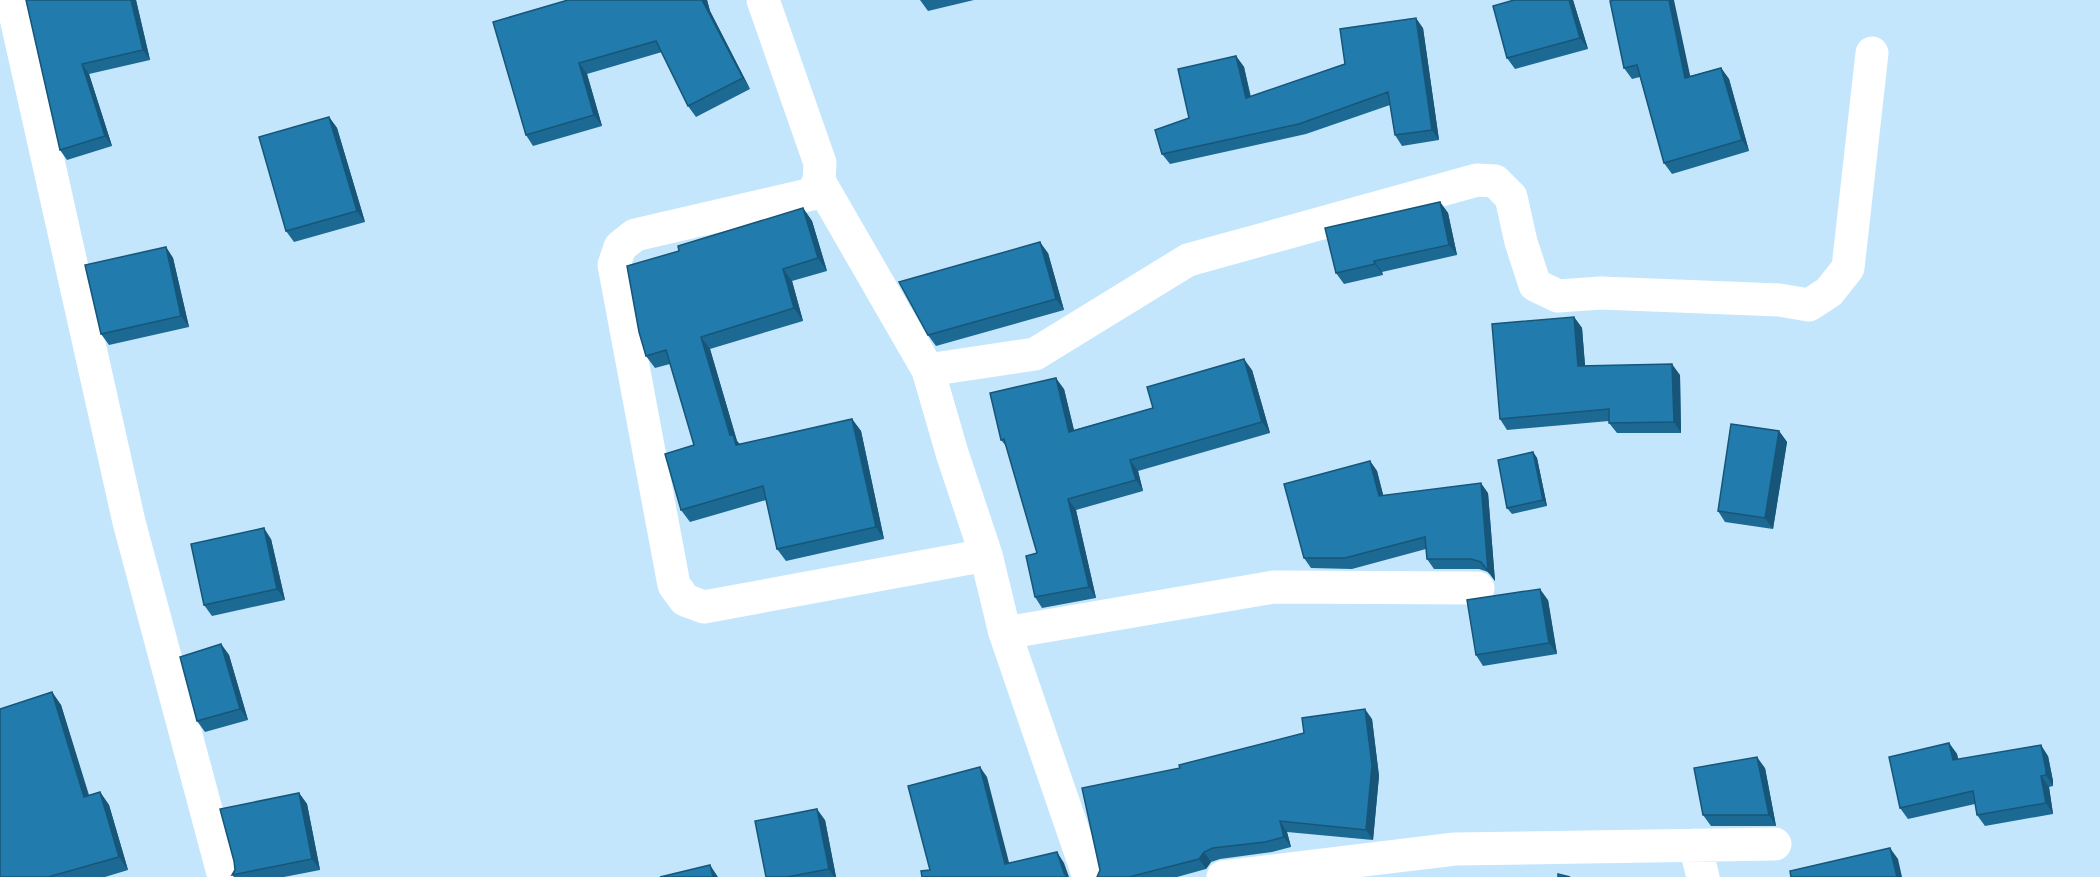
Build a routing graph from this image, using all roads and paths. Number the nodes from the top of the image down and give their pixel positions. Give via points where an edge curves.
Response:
1 (12, 0) edge
2 (763, 0) edge
3 (1872, 53) dead end
4 (819, 181) junction
5 (928, 370) junction
6 (986, 555) junction
7 (1478, 588) dead end
8 (1005, 633) junction
9 (1775, 844) dead end
10 (1695, 845) junction
11 (224, 877) edge
12 (1089, 877) edge
13 (1223, 877) edge
14 (1703, 877) edge

1 - 11 street via 129,522
2 - 4 street via 820,163
3 - 5 street via 1848,268 1829,292 1809,305 1779,300 1601,293 1558,296 1535,285 1511,197 1495,181 1476,180 1188,260 1035,354
4 - 5 street
4 - 6 street via 812,194 634,235 620,247 614,265 674,585 685,600 704,607
5 - 6 street
6 - 8 street
7 - 8 street via 1274,587
8 - 12 street
9 - 10 street
10 - 13 street via 1455,849
10 - 14 street

